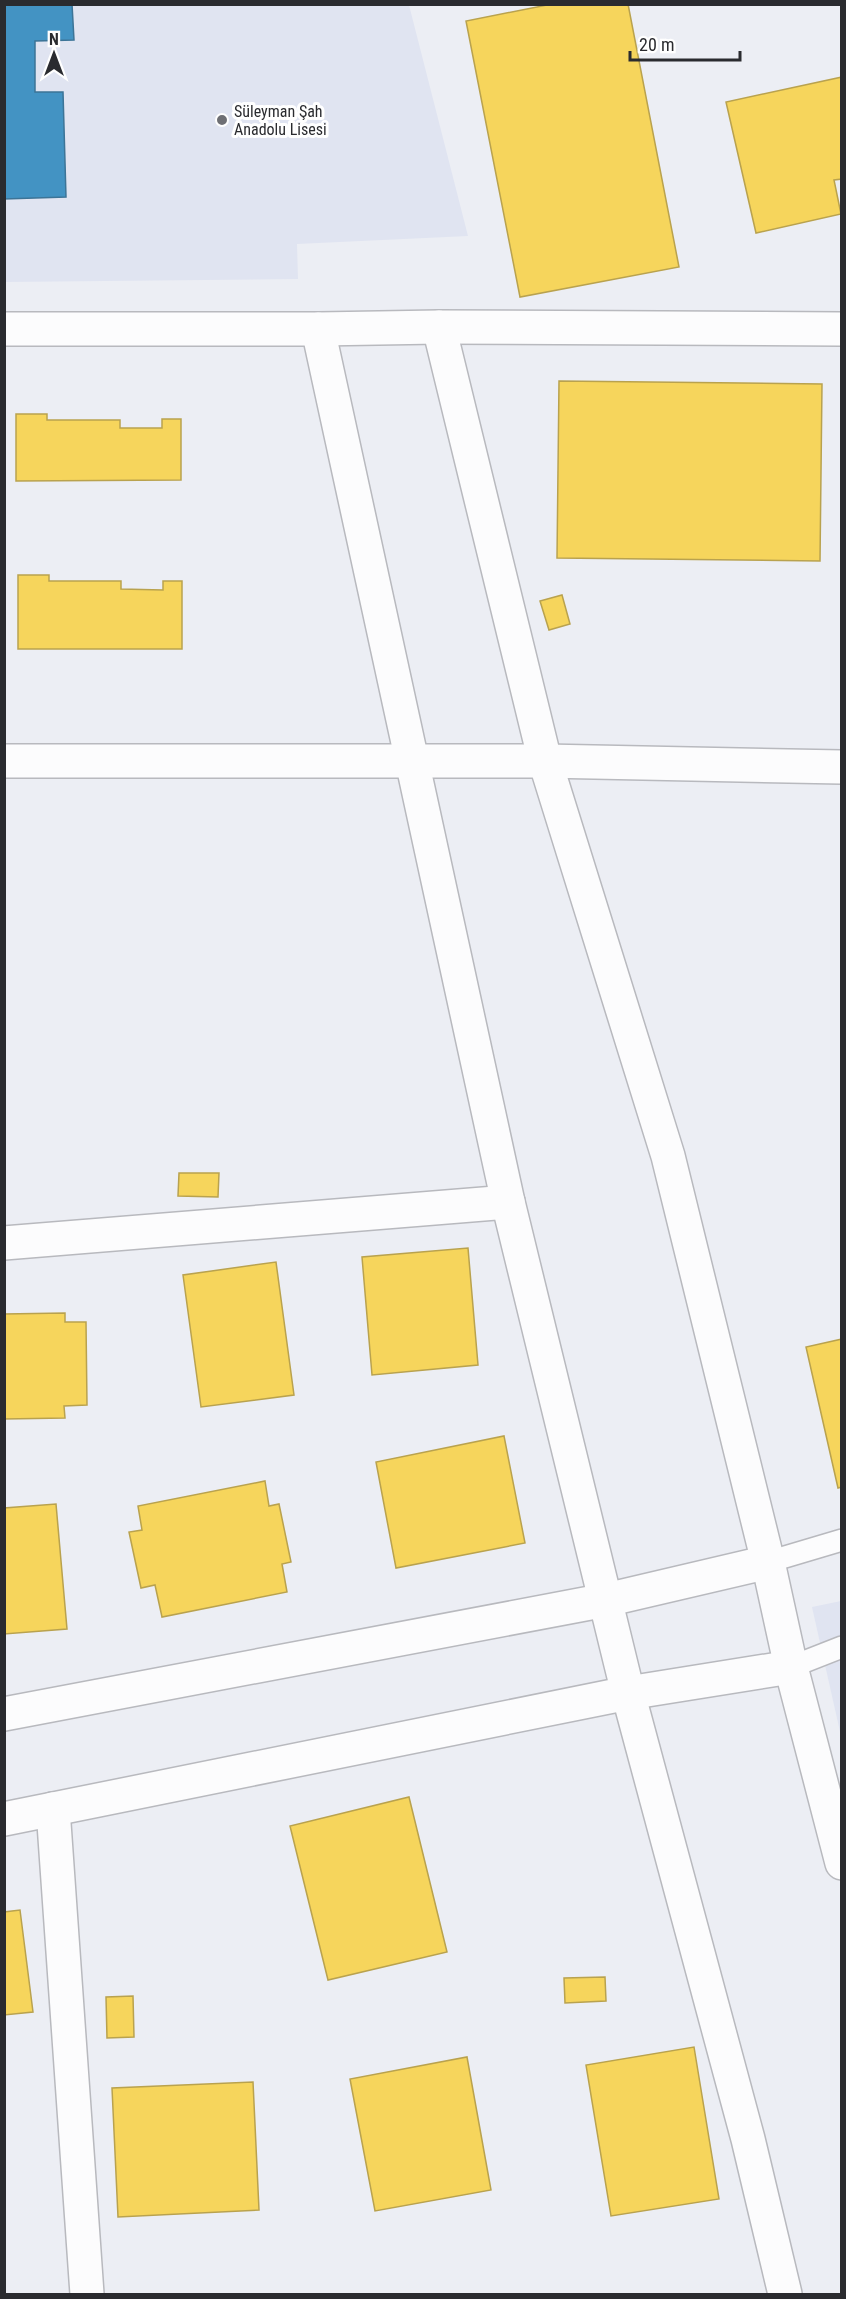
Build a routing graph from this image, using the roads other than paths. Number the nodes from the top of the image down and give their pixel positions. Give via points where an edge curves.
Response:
1 (439, 327) junction
2 (4, 329) edge
3 (318, 329) junction
4 (842, 329) edge
5 (411, 760) junction
6 (4, 761) edge
7 (545, 761) junction
8 (842, 767) edge
9 (508, 1202) junction
10 (4, 1243) edge
11 (842, 1540) edge
12 (768, 1562) junction
13 (606, 1600) junction
14 (842, 1647) edge
15 (791, 1667) junction
16 (628, 1694) junction
17 (4, 1714) edge
18 (53, 1809) junction
19 (4, 1819) edge
20 (842, 1863) edge
21 (87, 2295) edge
22 (784, 2295) edge

1 - 3 street
1 - 4 street
1 - 7 street
2 - 3 street
3 - 5 street
5 - 6 street
5 - 7 street
5 - 9 street
7 - 8 street
7 - 12 street via 668,1156
9 - 10 street
9 - 13 street
11 - 12 lane
12 - 13 street
12 - 15 street
13 - 16 street
13 - 17 street
14 - 15 lane
15 - 16 street
15 - 20 street
16 - 18 street
16 - 22 street via 748,2139
18 - 19 street
18 - 21 street

